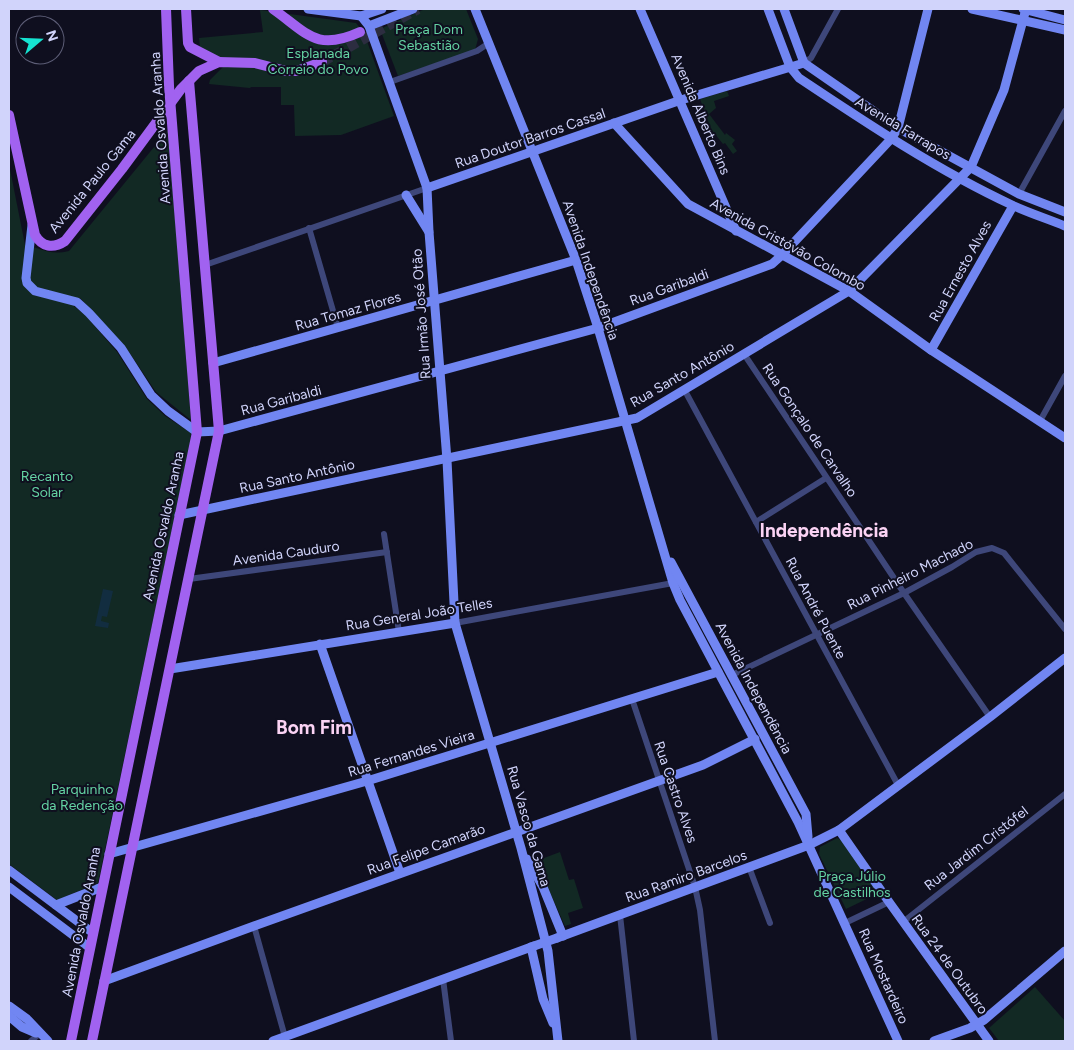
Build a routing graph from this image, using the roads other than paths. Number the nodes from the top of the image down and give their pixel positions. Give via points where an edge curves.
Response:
1 (166, 9) edge
2 (186, 9) edge
3 (273, 9) edge
4 (308, 9) edge
5 (382, 9) edge
6 (413, 9) edge
7 (475, 9) edge
8 (640, 9) edge
9 (768, 9) edge
10 (784, 9) edge
11 (838, 9) edge
12 (928, 9) edge
13 (972, 9) edge
14 (1025, 9) edge
15 (361, 16) junction
16 (1065, 20) edge
17 (1023, 21) junction
18 (373, 27) junction
19 (1065, 30) edge
20 (360, 32) dead end
21 (489, 43) junction
22 (219, 62) junction
23 (322, 62) tunnel mouth
24 (804, 62) junction
25 (790, 67) junction
26 (189, 80) junction
27 (390, 82) junction
28 (681, 100) junction
29 (171, 104) junction
30 (1065, 111) edge
31 (9, 115) edge
32 (172, 121) junction
33 (614, 123) junction
34 (154, 126) junction
35 (898, 128) junction
36 (891, 140) junction
37 (533, 151) junction
38 (971, 167) junction
39 (960, 178) junction
40 (428, 188) junction
41 (1019, 194) junction
42 (406, 195) junction
43 (1013, 206) junction
44 (1065, 212) edge
45 (32, 225) junction
46 (1065, 226) edge
47 (309, 228) junction
48 (736, 231) junction
49 (429, 232) junction
50 (782, 255) junction
51 (576, 260) junction
52 (205, 265) junction
53 (849, 291) junction
54 (435, 300) junction
55 (338, 328) junction
56 (598, 328) junction
57 (932, 350) junction
58 (744, 354) junction
59 (213, 363) junction
60 (439, 372) junction
61 (1065, 376) edge
62 (684, 389) junction
63 (625, 421) junction
64 (1040, 421) junction
65 (219, 431) junction
66 (197, 432) junction
67 (1065, 438) edge
68 (447, 460) junction
69 (826, 478) junction
70 (203, 510) junction
71 (179, 515) junction
72 (756, 522) junction
73 (384, 534) dead end
74 (663, 547) junction
75 (387, 552) junction
76 (189, 579) junction
77 (673, 583) junction
78 (904, 593) junction
79 (455, 623) junction
80 (1065, 629) edge
81 (399, 632) junction
82 (816, 635) junction
83 (320, 644) junction
84 (1065, 658) edge
85 (170, 669) junction
86 (718, 672) junction
87 (732, 675) junction
88 (632, 700) junction
89 (990, 717) junction
90 (754, 739) junction
91 (491, 744) junction
92 (367, 781) junction
93 (660, 781) junction
94 (898, 785) junction
95 (1065, 794) edge
96 (517, 832) junction
97 (842, 834) junction
98 (809, 845) junction
99 (132, 848) junction
100 (521, 848) junction
101 (108, 854) junction
102 (814, 855) junction
103 (749, 867) junction
104 (9, 870) edge
105 (400, 874) junction
106 (9, 887) edge
107 (102, 887) junction
108 (695, 887) junction
109 (889, 902) junction
110 (56, 905) junction
111 (620, 915) junction
112 (72, 917) junction
113 (902, 922) junction
114 (770, 923) dead end
115 (845, 923) junction
116 (254, 926) junction
117 (62, 927) junction
118 (93, 933) junction
119 (560, 937) junction
120 (532, 947) junction
121 (90, 948) junction
122 (1065, 951) edge
123 (443, 979) junction
124 (104, 981) junction
125 (9, 1006) edge
126 (9, 1016) edge
127 (977, 1024) junction
128 (39, 1034) junction
129 (284, 1037) junction
130 (557, 1037) edge
131 (31, 1041) edge
132 (48, 1041) edge
133 (71, 1041) edge
134 (92, 1041) edge
135 (273, 1041) edge
136 (450, 1041) edge
137 (634, 1041) edge
138 (715, 1041) edge
139 (898, 1041) edge
140 (934, 1041) edge
141 (990, 1041) edge

1 - 29 main road, Avenida Osvaldo Aranha
2 - 22 main road via 190,47
3 - 20 main road via 314,39 336,40
4 - 15 street
5 - 15 street
6 - 18 street
7 - 21 street, Avenida Independência
8 - 28 street, Avenida Alberto Bins
9 - 25 street, Avenida Farrapos
10 - 24 street
11 - 24 street via 811,58
12 - 35 street, Rua Garibaldi
13 - 17 street
14 - 16 street
14 - 17 street, Rua Santo Antônio
15 - 18 street, Rua Irmão José Otão
17 - 19 street
17 - 38 street, Rua Santo Antônio via 1004,90
18 - 27 street, Rua Irmão José Otão
21 - 27 street via 477,51
21 - 37 street, Avenida Independência
22 - 23 main road via 255,63 286,71 297,71
22 - 26 main road, Avenida Paulo Gama via 199,71
24 - 25 street, Rua Doutor Barros Cassal
24 - 35 street, Avenida Farrapos
25 - 28 street, Rua Doutor Barros Cassal
25 - 36 street, Avenida Farrapos via 799,78
26 - 29 main road, Avenida Paulo Gama
26 - 52 main road
27 - 40 street, Rua Irmão José Otão
28 - 33 street, Rua Doutor Barros Cassal
28 - 48 street, Avenida Alberto Bins
29 - 32 main road, Avenida Osvaldo Aranha
29 - 34 main road, Avenida Paulo Gama
30 - 41 street
31 - 45 main road
32 - 34 main road
32 - 66 main road, Avenida Osvaldo Aranha
33 - 37 street, Rua Doutor Barros Cassal
33 - 48 street, Avenida Cristóvão Colombo via 688,204
34 - 45 main road, Avenida Paulo Gama via 65,241 55,246 42,244 34,235
35 - 36 street, Rua Garibaldi
35 - 38 street, Avenida Farrapos
36 - 39 street, Avenida Farrapos
36 - 50 street, Rua Garibaldi
37 - 40 street, Rua Doutor Barros Cassal
37 - 51 street, Avenida Independência
38 - 39 street, Rua Santo Antônio
38 - 41 street, Avenida Farrapos
39 - 43 street, Avenida Farrapos
39 - 53 street, Rua Santo Antônio
40 - 42 street, Rua Doutor Barros Cassal
40 - 49 street, Rua Irmão José Otão
41 - 44 street, Avenida Farrapos
42 - 47 street, Rua Doutor Barros Cassal
42 - 49 street
43 - 46 street, Avenida Farrapos
43 - 57 street, Rua Ernesto Alves
45 - 66 street via 26,278 30,288 77,302 121,348 151,395
47 - 52 street, Rua Doutor Barros Cassal
47 - 55 street
48 - 50 street, Avenida Cristóvão Colombo
49 - 54 street, Rua Irmão José Otão
50 - 53 street, Avenida Cristóvão Colombo
50 - 56 street, Rua Garibaldi via 772,264
51 - 54 street, Rua Tomaz Flores
51 - 56 street, Avenida Independência
52 - 59 main road
53 - 57 street, Avenida Cristóvão Colombo
53 - 58 street, Rua Santo Antônio
54 - 55 street, Rua Tomaz Flores
54 - 60 street, Rua Irmão José Otão
55 - 59 street, Rua Tomaz Flores
56 - 60 street, Rua Garibaldi
56 - 63 street, Avenida Independência
57 - 64 street, Avenida Cristóvão Colombo
58 - 62 street, Rua Santo Antônio
58 - 69 street, Rua Gonçalo de Carvalho
59 - 65 main road
60 - 65 street, Rua Garibaldi
60 - 68 street, Rua Irmão José Otão
61 - 64 street
62 - 63 street, Rua Santo Antônio via 637,418
62 - 72 street, Rua André Puente
63 - 68 street, Rua Santo Antônio
63 - 74 street, Avenida Independência
64 - 67 street, Avenida Cristóvão Colombo
65 - 66 street, Rua Garibaldi
65 - 70 main road
66 - 71 main road, Avenida Osvaldo Aranha
68 - 70 street, Rua Santo Antônio
68 - 79 street, Rua Irmão José Otão
69 - 72 street
69 - 78 street, Rua Gonçalo de Carvalho
70 - 71 street, Rua Santo Antônio
70 - 76 main road
71 - 101 main road, Avenida Osvaldo Aranha
72 - 82 street, Rua André Puente
73 - 75 street
74 - 77 street, Avenida Independência
74 - 87 street, Avenida Independência
75 - 76 street, Avenida Cauduro
75 - 81 street
76 - 85 main road
77 - 79 street, Rua General João Telles
77 - 86 street, Avenida Independência
78 - 80 street, Rua Pinheiro Machado via 976,552 992,548 1004,554
78 - 82 street, Rua Pinheiro Machado
78 - 89 street, Rua Gonçalo de Carvalho
79 - 81 street, Rua General João Telles
79 - 91 street, Rua Vasco da Gama
81 - 83 street, Rua General João Telles
82 - 87 street, Rua Pinheiro Machado
82 - 94 street, Rua André Puente
83 - 85 street, Rua General João Telles
83 - 92 street
84 - 89 street, Rua Ramiro Barcelos
85 - 99 main road
86 - 88 street, Rua Fernandes Vieira
86 - 90 street, Avenida Independência
87 - 98 street, Avenida Independência via 806,814
88 - 91 street, Rua Fernandes Vieira
88 - 93 street, Rua Castro Alves
89 - 94 street, Rua Ramiro Barcelos
90 - 93 street, Rua Felipe Camarão via 703,765
90 - 98 street, Avenida Independência
91 - 92 street, Rua Fernandes Vieira
91 - 96 street, Rua Vasco da Gama
92 - 99 street, Rua Fernandes Vieira
92 - 105 street
93 - 96 street, Rua Felipe Camarão
93 - 108 street, Rua Castro Alves
94 - 97 street, Rua Ramiro Barcelos
95 - 113 street, Rua Jardim Cristófel
96 - 100 street, Rua Vasco da Gama
96 - 105 street, Rua Felipe Camarão
97 - 98 street, Rua Ramiro Barcelos
97 - 102 street, Rua Ramiro Barcelos via 818,845
97 - 109 street
98 - 102 street, Avenida Independência
98 - 103 street, Rua Ramiro Barcelos
99 - 101 street, Rua Fernandes Vieira
99 - 124 main road
100 - 119 street via 543,887
100 - 130 street, Rua Vasco da Gama via 548,951
101 - 107 main road, Avenida Osvaldo Aranha
102 - 115 street, Avenida Independência
103 - 108 street, Rua Ramiro Barcelos
103 - 114 street
104 - 110 street
105 - 116 street, Rua Felipe Camarão
106 - 117 street
107 - 110 street
107 - 118 main road, Avenida Osvaldo Aranha
108 - 111 street, Rua Ramiro Barcelos
108 - 138 street, Rua Castro Alves
109 - 113 street, Rua 24 de Outubro
109 - 115 street
110 - 112 street
111 - 119 street, Rua Ramiro Barcelos
111 - 137 street
112 - 117 street via 68,926
112 - 118 street
113 - 127 street, Rua 24 de Outubro
115 - 139 street, Rua Mostardeiro
116 - 124 street, Rua Felipe Camarão
116 - 129 street
117 - 121 street
118 - 121 main road, Avenida Osvaldo Aranha
119 - 120 street, Rua Ramiro Barcelos, bridge
120 - 123 street, Rua Ramiro Barcelos
120 - 130 street via 543,999
121 - 133 main road, Avenida Osvaldo Aranha
122 - 127 street
123 - 129 street, Rua Ramiro Barcelos
123 - 136 street
124 - 134 main road
125 - 128 street
126 - 128 street via 22,1027
127 - 140 street
127 - 141 street, Rua 24 de Outubro
128 - 131 street
128 - 132 street
129 - 135 street, Rua Ramiro Barcelos

